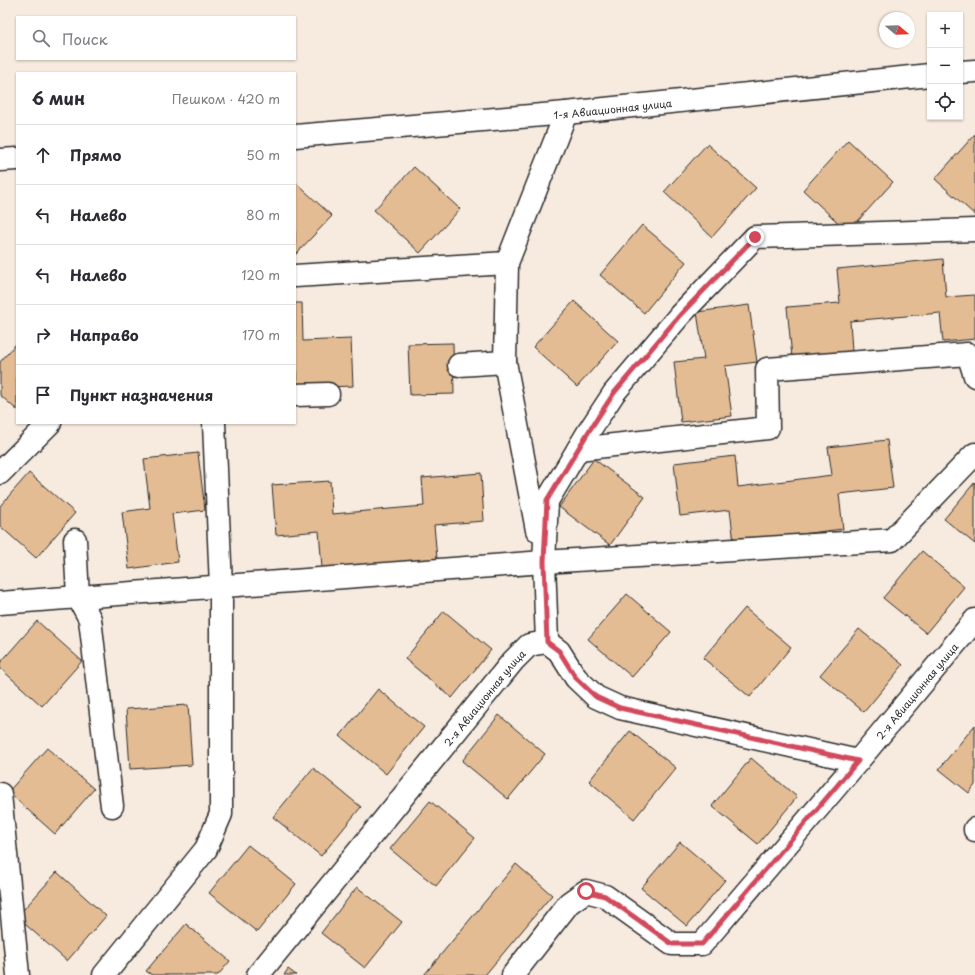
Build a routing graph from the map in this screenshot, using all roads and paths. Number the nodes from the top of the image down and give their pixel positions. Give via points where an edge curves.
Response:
1 (975, 70) edge
2 (963, 72) edge
3 (927, 75) edge
4 (566, 113) junction
5 (296, 136) edge
6 (16, 159) edge
7 (0, 160) edge
8 (975, 230) edge
9 (507, 263) junction
10 (296, 276) edge
11 (505, 362) junction
12 (459, 365) dead end
13 (975, 376) edge
14 (328, 394) dead end
15 (296, 395) edge
16 (49, 424) edge
17 (214, 424) edge
18 (578, 449) junction
19 (975, 454) edge
20 (0, 473) edge
21 (75, 540) dead end
22 (544, 562) junction
23 (221, 586) junction
24 (78, 597) junction
25 (0, 603) edge
26 (975, 620) edge
27 (547, 642) junction
28 (858, 761) junction
29 (0, 794) edge
30 (112, 806) dead end
31 (18, 975) edge
32 (104, 975) edge
33 (258, 975) edge
34 (513, 975) edge

1 - 2 street
3 - 4 street, 1-я Авиационная улица
4 - 5 street, 1-я Авиационная улица
4 - 9 street
6 - 7 street
8 - 18 street via 755,237 680,315 614,393
9 - 10 street
9 - 11 street
11 - 12 street
11 - 22 street
13 - 18 street via 968,354 767,369 768,428
14 - 15 street
16 - 20 street
17 - 23 street
18 - 22 street via 547,500
19 - 22 street via 892,540
21 - 24 street
22 - 23 street
22 - 27 street
23 - 24 street
23 - 32 street via 222,814 206,850
24 - 25 street
24 - 30 street via 90,619
26 - 28 street, 2-я Авиационная улица
27 - 28 street via 559,651 576,678 596,697 620,708
27 - 33 street, 2-я Авиационная улица via 530,645 513,661
28 - 34 street, 2-я Авиационная улица via 702,944 672,944 605,896 586,891 569,903
29 - 31 street

